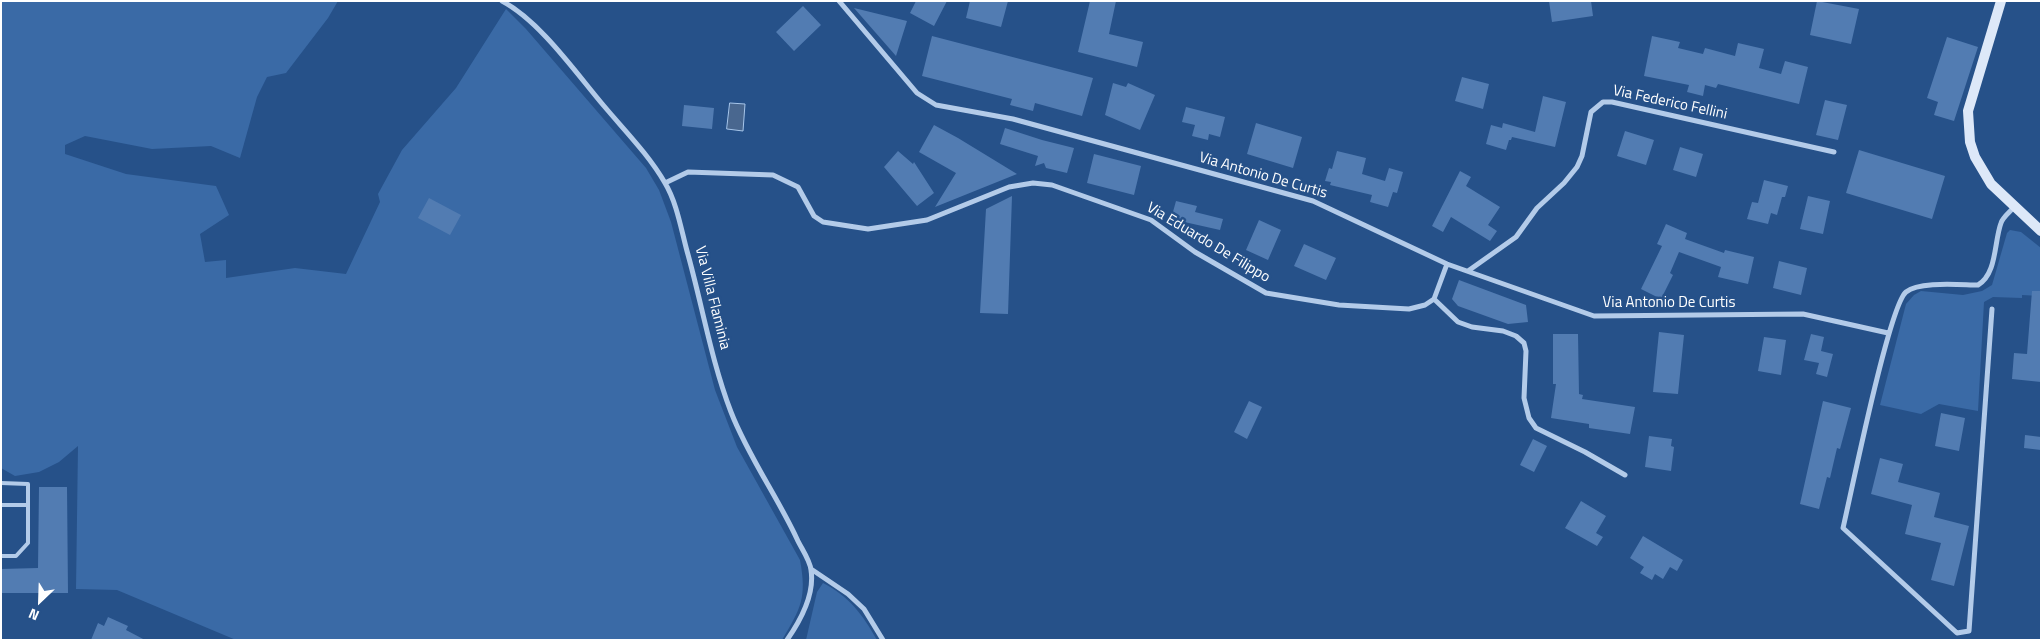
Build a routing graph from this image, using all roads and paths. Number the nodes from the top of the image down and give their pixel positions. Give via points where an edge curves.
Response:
1 (502, 1) edge
2 (839, 1) edge
3 (2001, 1) edge
4 (1834, 152) dead end
5 (665, 183) junction
6 (2014, 208) junction
7 (2041, 231) edge
8 (1447, 264) junction
9 (1468, 271) junction
10 (1434, 299) junction
11 (1992, 309) dead end
12 (1888, 333) junction
13 (1625, 475) dead end
14 (1, 482) edge
15 (1, 505) edge
16 (28, 505) junction
17 (1, 556) edge
18 (811, 569) junction
19 (787, 640) edge
20 (883, 640) edge

1 - 5 street, Via Villa Flaminia via 520,12 551,45 652,162
2 - 8 street, Via Antonio De Curtis via 916,93 936,105 1013,119 1313,201
3 - 6 street via 1968,111 1968,128 1975,157 1991,184
4 - 9 street, Via Federico Fellini via 1603,102 1591,112 1577,167 1537,208 1516,237
5 - 10 street, Via Eduardo De Filippo via 688,172 773,174 798,187 814,216 823,222 868,229 927,220 1009,187 1033,183 1052,185 1151,220 1195,252 1266,293 1338,305 1409,309
5 - 18 street, Via Villa Flaminia via 678,219 730,411
6 - 7 street
6 - 12 street via 2002,221 1984,282 1978,285 1917,287 1906,292 1899,300
8 - 9 street, Via Antonio De Curtis
8 - 10 street
9 - 12 street, Via Antonio De Curtis via 1594,316 1803,314
10 - 13 street via 1458,322 1503,331 1524,343 1524,398 1529,418 1536,428
11 - 12 street via 1969,631 1957,633 1843,528
14 - 16 lane via 28,484
15 - 16 lane
16 - 17 lane via 28,543 16,556
18 - 19 street, Via Villa Flaminia via 808,601
18 - 20 street via 864,609

